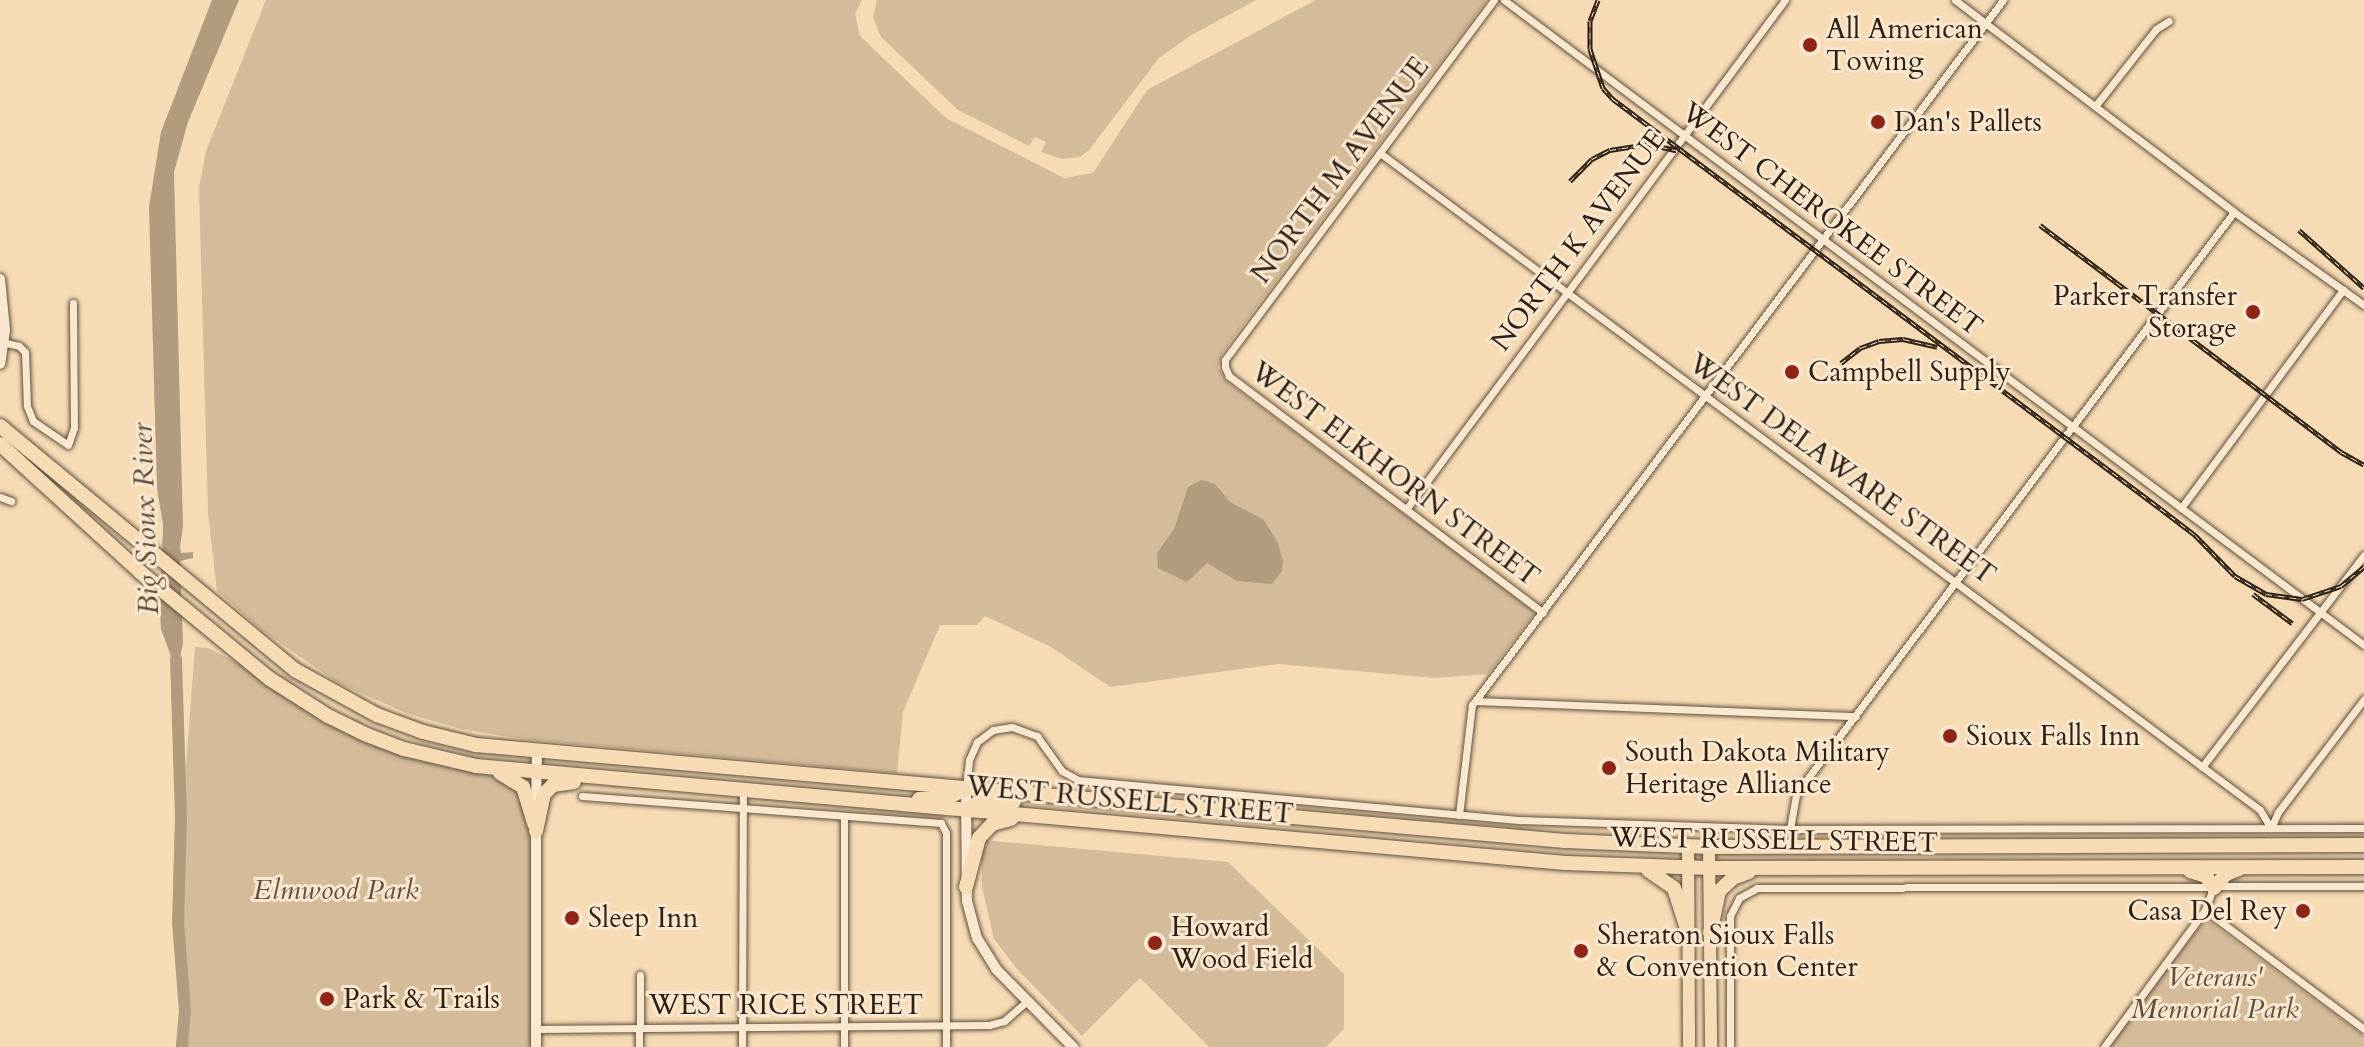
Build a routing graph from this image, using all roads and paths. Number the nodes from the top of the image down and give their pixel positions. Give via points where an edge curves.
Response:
1 (1494, 0) edge
2 (1504, 0) edge
3 (1785, 0) edge
4 (1955, 0) edge
5 (2003, 0) edge
6 (2169, 21) dead end
7 (1986, 22) junction
8 (2096, 105) junction
9 (1683, 135) junction
10 (1380, 153) junction
11 (2234, 212) junction
12 (1822, 238) junction
13 (0, 279) edge
14 (2343, 290) junction
15 (1566, 292) junction
16 (73, 303) dead end
17 (2364, 305) edge
18 (2, 342) edge
19 (0, 364) edge
20 (1225, 367) joint
21 (1706, 396) junction
22 (0, 426) edge
23 (2073, 426) junction
24 (4, 449) edge
25 (0, 497) edge
26 (11, 501) dead end
27 (1407, 508) junction
28 (2181, 508) junction
29 (2364, 555) edge
30 (1956, 581) junction
31 (1543, 613) junction
32 (2321, 613) junction
33 (2364, 645) edge
34 (2364, 699) edge
35 (1476, 701) junction
36 (1856, 716) junction
37 (537, 752) junction
38 (476, 766) junction
39 (2202, 767) junction
40 (536, 773) junction
41 (618, 780) junction
42 (966, 789) junction
43 (743, 791) junction
44 (582, 796) dead end
45 (1082, 799) junction
46 (867, 802) junction
47 (742, 810) junction
48 (967, 811) junction
49 (1459, 815) junction
50 (844, 818) junction
51 (1051, 819) junction
52 (2271, 828) junction
53 (2364, 828) edge
54 (1790, 829) junction
55 (1957, 829) junction
56 (536, 831) junction
57 (2364, 845) edge
58 (1688, 846) junction
59 (1709, 847) junction
60 (1957, 847) junction
61 (1628, 866) junction
62 (2251, 867) junction
63 (2364, 867) edge
64 (1688, 868) junction
65 (1709, 868) junction
66 (1795, 868) junction
67 (2159, 868) junction
68 (2364, 886) edge
69 (966, 887) junction
70 (2214, 888) junction
71 (2205, 910) junction
72 (1688, 932) junction
73 (1710, 933) junction
74 (640, 975) dead end
75 (1027, 1001) junction
76 (1689, 1010) junction
77 (742, 1026) junction
78 (844, 1026) junction
79 (946, 1026) junction
80 (640, 1028) junction
81 (536, 1029) junction
82 (2364, 1029) edge
83 (536, 1047) edge
84 (639, 1047) edge
85 (742, 1047) edge
86 (844, 1047) edge
87 (946, 1047) edge
88 (1073, 1047) edge
89 (1689, 1047) edge
90 (1697, 1047) edge
91 (1711, 1047) edge
92 (1730, 1047) edge
93 (2104, 1047) edge

1 - 10 street, NORTH M AVENUE
2 - 9 street, WEST CHEROKEE STREET
3 - 9 street, NORTH K AVENUE
4 - 7 street
5 - 7 street
6 - 8 street via 2156,29
7 - 8 street
7 - 12 street
8 - 11 street
9 - 12 street, WEST CHEROKEE STREET
9 - 15 street, NORTH K AVENUE
10 - 15 street, WEST DELAWARE STREET
10 - 20 street, NORTH M AVENUE via 1225,360
11 - 14 street
11 - 23 street
12 - 21 street
12 - 23 street, WEST CHEROKEE STREET
13 - 18 main road
14 - 17 street
14 - 28 street
15 - 21 street, WEST DELAWARE STREET
15 - 27 street, NORTH K AVENUE
16 - 18 street via 74,428 68,445 33,421 27,406 25,352
18 - 19 main road
20 - 27 street, WEST ELKHORN STREET via 1229,376
21 - 30 street, WEST DELAWARE STREET
21 - 31 street
22 - 37 highway, WEST RUSSELL STREET via 295,670 356,706 449,739
23 - 28 street, WEST CHEROKEE STREET
23 - 30 street
24 - 38 highway, WEST RUSSELL STREET via 214,636 270,679 347,726 404,749
25 - 26 street
27 - 31 street, WEST ELKHORN STREET
28 - 32 street, WEST CHEROKEE STREET
29 - 32 street
30 - 36 street
30 - 39 street, WEST DELAWARE STREET
31 - 35 street
32 - 33 street, WEST CHEROKEE STREET
32 - 39 street
34 - 52 street
35 - 36 street
35 - 49 street
36 - 54 street via 1796,794
37 - 40 main road
37 - 42 highway, WEST RUSSELL STREET
38 - 40 highway, WEST RUSSELL STREET
38 - 56 highway via 519,783
39 - 52 street, WEST DELAWARE STREET via 2260,810
40 - 41 highway, WEST RUSSELL STREET
40 - 56 main road
41 - 43 highway, WEST RUSSELL STREET
41 - 56 highway via 553,785 542,800
42 - 45 highway, WEST RUSSELL STREET
42 - 46 highway via 946,798
42 - 48 main road
42 - 49 street, WEST RUSSELL STREET via 977,742 993,730 1012,727 1037,736 1062,771 1078,780
43 - 46 highway, WEST RUSSELL STREET
43 - 47 street
44 - 47 street, WEST RUSSELL STREET
45 - 48 highway via 984,802
45 - 58 highway, WEST RUSSELL STREET via 1521,838
46 - 48 highway, WEST RUSSELL STREET
47 - 50 street, WEST RUSSELL STREET
47 - 77 street
48 - 51 highway, WEST RUSSELL STREET
48 - 69 main road
49 - 54 street, WEST RUSSELL STREET via 1598,825
50 - 78 street
50 - 79 street, WEST RUSSELL STREET via 945,826
51 - 61 highway, WEST RUSSELL STREET
51 - 69 highway via 1005,819 986,828
52 - 53 street, WEST RUSSELL STREET
52 - 55 street, WEST RUSSELL STREET
54 - 55 street, WEST RUSSELL STREET
55 - 60 street
56 - 81 main road
57 - 60 highway, WEST RUSSELL STREET
58 - 59 highway, WEST RUSSELL STREET
58 - 64 main road
59 - 60 highway, WEST RUSSELL STREET
59 - 65 main road
61 - 64 highway, WEST RUSSELL STREET
61 - 72 highway via 1656,873 1672,884
62 - 63 highway, WEST RUSSELL STREET
62 - 67 highway, WEST RUSSELL STREET
62 - 70 highway via 2226,874
64 - 65 highway, WEST RUSSELL STREET
64 - 72 main road
65 - 66 highway, WEST RUSSELL STREET
65 - 73 main road
66 - 67 highway, WEST RUSSELL STREET
66 - 73 highway via 1751,871 1733,878 1716,897
67 - 70 highway via 2202,873
68 - 70 street, WEST RUSSELL STREET
69 - 75 main road via 983,948
70 - 71 street
70 - 92 street, WEST RUSSELL STREET via 1751,890 1739,898 1729,925
71 - 82 street
71 - 93 street
72 - 76 main road
73 - 91 main road
74 - 80 street
75 - 79 street, WEST RICE STREET via 998,1024
75 - 88 main road
76 - 89 main road
76 - 90 main road
77 - 78 street, WEST RICE STREET
77 - 80 street, WEST RICE STREET
77 - 85 street
78 - 79 street, WEST RICE STREET
78 - 86 street
79 - 87 street
80 - 81 street, WEST RICE STREET
80 - 84 street
81 - 83 main road

